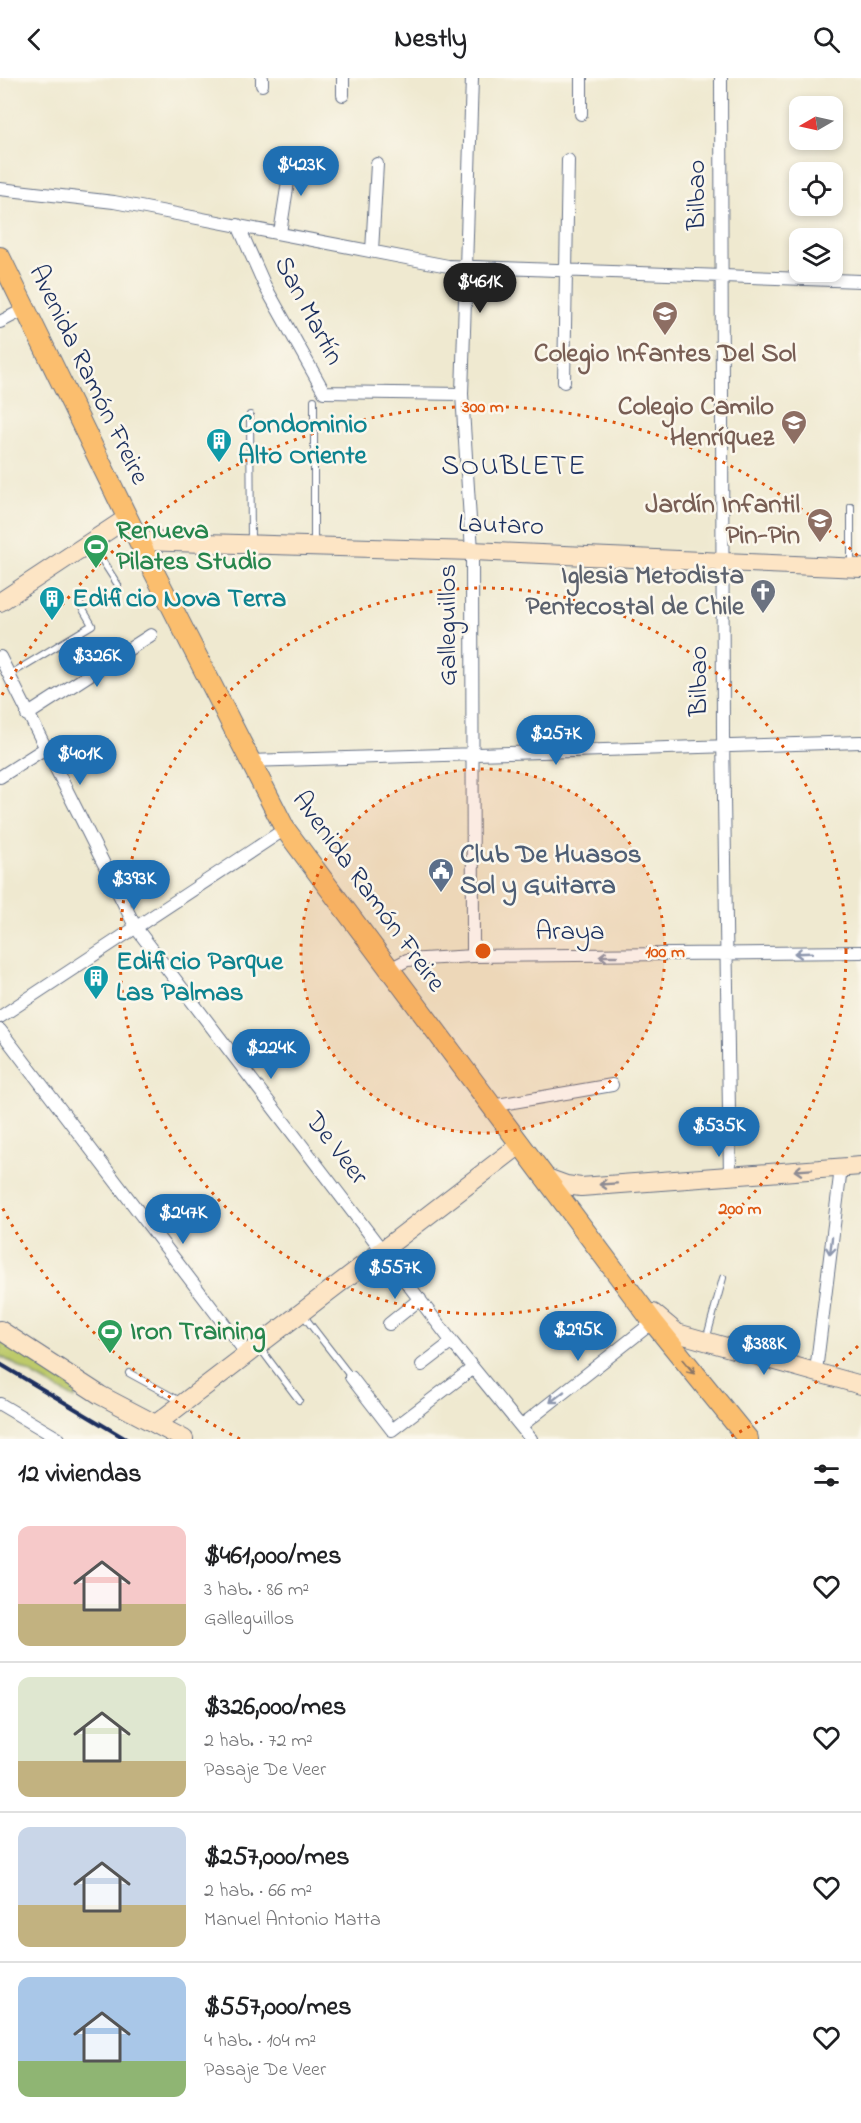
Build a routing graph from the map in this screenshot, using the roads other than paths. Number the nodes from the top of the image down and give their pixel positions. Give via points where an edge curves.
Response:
1 (343, 78) edge
2 (472, 78) edge
3 (581, 78) edge
4 (721, 78) edge
5 (343, 95) dead end
6 (581, 114) dead end
7 (292, 156) dead end
8 (568, 160) dead end
9 (377, 164) dead end
10 (0, 189) edge
11 (238, 225) junction
12 (280, 233) junction
13 (372, 251) junction
14 (0, 257) edge
15 (466, 266) junction
16 (567, 268) junction
17 (722, 275) junction
18 (861, 281) edge
19 (25, 309) junction
20 (0, 322) edge
21 (564, 382) dead end
22 (462, 394) junction
23 (314, 400) dead end
24 (250, 415) dead end
25 (850, 507) dead end
26 (127, 519) junction
27 (139, 541) junction
28 (91, 542) junction
29 (251, 543) junction
30 (314, 546) junction
31 (472, 551) junction
32 (723, 562) junction
33 (856, 568) edge
34 (118, 585) dead end
35 (78, 601) dead end
36 (0, 602) edge
37 (151, 635) dead end
38 (0, 657) edge
39 (8, 675) junction
40 (27, 715) junction
41 (861, 742) edge
42 (723, 746) junction
43 (44, 749) junction
44 (473, 753) junction
45 (249, 761) junction
46 (0, 777) edge
47 (285, 829) junction
48 (136, 928) junction
49 (861, 952) edge
50 (727, 955) junction
51 (473, 956) junction
52 (390, 969) junction
53 (0, 1017) edge
54 (0, 1030) edge
55 (612, 1085) dead end
56 (491, 1106) junction
57 (521, 1144) junction
58 (861, 1166) edge
59 (841, 1167) junction
60 (730, 1175) junction
61 (544, 1176) junction
62 (581, 1187) junction
63 (568, 1208) junction
64 (383, 1250) junction
65 (614, 1270) junction
66 (723, 1278) dead end
67 (420, 1299) junction
68 (301, 1313) junction
69 (653, 1322) junction
70 (389, 1324) dead end
71 (0, 1330) edge
72 (706, 1341) junction
73 (453, 1342) junction
74 (253, 1350) junction
75 (422, 1365) dead end
76 (473, 1368) junction
77 (816, 1371) junction
78 (129, 1372) dead end
79 (351, 1377) joint
80 (861, 1385) edge
81 (299, 1400) dead end
82 (183, 1403) junction
83 (0, 1404) edge
84 (156, 1424) junction
85 (521, 1426) junction
86 (59, 1439) edge
87 (184, 1439) edge
88 (531, 1439) edge
89 (748, 1439) edge

1 - 5 street
2 - 15 street, Galleguillos
3 - 6 street
4 - 17 street, Bilbao
7 - 12 street
8 - 16 street
9 - 13 street
10 - 11 street, San Martín via 114,202
11 - 12 street, San Martín
11 - 22 street, San Martín via 265,286 324,392
12 - 13 street, San Martín
13 - 15 street, San Martín
14 - 19 main road, Avenida Ramón Freire
15 - 16 street, San Martín
15 - 22 street, Galleguillos
16 - 17 street, San Martín
16 - 21 street
17 - 18 street, San Martín
17 - 32 street, Bilbao
19 - 20 street
19 - 26 main road, Avenida Ramón Freire
22 - 31 street, Galleguillos
23 - 30 lane
24 - 29 lane
25 - 33 lane
26 - 27 main road, Avenida Ramón Freire
26 - 28 street
27 - 29 street, Lautaro
27 - 45 main road, Avenida Ramón Freire
28 - 34 lane
28 - 36 street
29 - 30 street, Lautaro
30 - 31 street, Lautaro
31 - 32 street, Lautaro
31 - 44 street, Galleguillos
32 - 33 street, Lautaro
32 - 42 street, Bilbao
35 - 39 lane via 92,624
37 - 40 street
38 - 39 street, De Veer
39 - 40 street, De Veer
40 - 43 street, De Veer
41 - 42 street
42 - 44 street
42 - 50 street, Bilbao
43 - 46 street
43 - 48 street, De Veer
44 - 45 street
44 - 51 street, Galleguillos
45 - 47 main road, Avenida Ramón Freire
47 - 48 street
47 - 52 main road, Avenida Ramón Freire
48 - 53 street
48 - 64 street, De Veer
49 -> 50 street, Araya
50 -> 51 street, Araya
50 - 60 street, Bilbao
51 - 52 street, Araya via 407,960
52 - 56 main road, Avenida Ramón Freire
54 - 74 street
55 - 56 street
56 - 57 main road, Avenida Ramón Freire
57 - 61 main road, Avenida Ramón Freire
57 - 64 street
58 - 59 street
59 -> 60 street
59 -> 77 street
60 -> 62 street
61 - 62 street
61 - 63 main road, Avenida Ramón Freire
62 - 63 street
63 - 65 main road, Avenida Ramón Freire
64 - 67 street, De Veer
64 - 68 street
65 - 69 main road, Avenida Ramón Freire
65 - 72 street via 628,1281 656,1317 677,1333
66 - 72 lane
67 - 70 street
67 - 73 street, De Veer
68 - 74 street
68 - 79 lane
69 -> 85 street
69 -> 89 main road, Avenida Ramón Freire
71 - 84 street via 100,1395
72 - 77 street
73 - 75 street
73 - 76 street, De Veer
74 - 81 lane
74 - 82 street
76 - 79 street via 392,1430
76 - 85 street, De Veer
77 - 80 street
78 - 82 lane
82 - 84 street
83 - 86 street
84 - 87 street
85 - 88 street, De Veer

